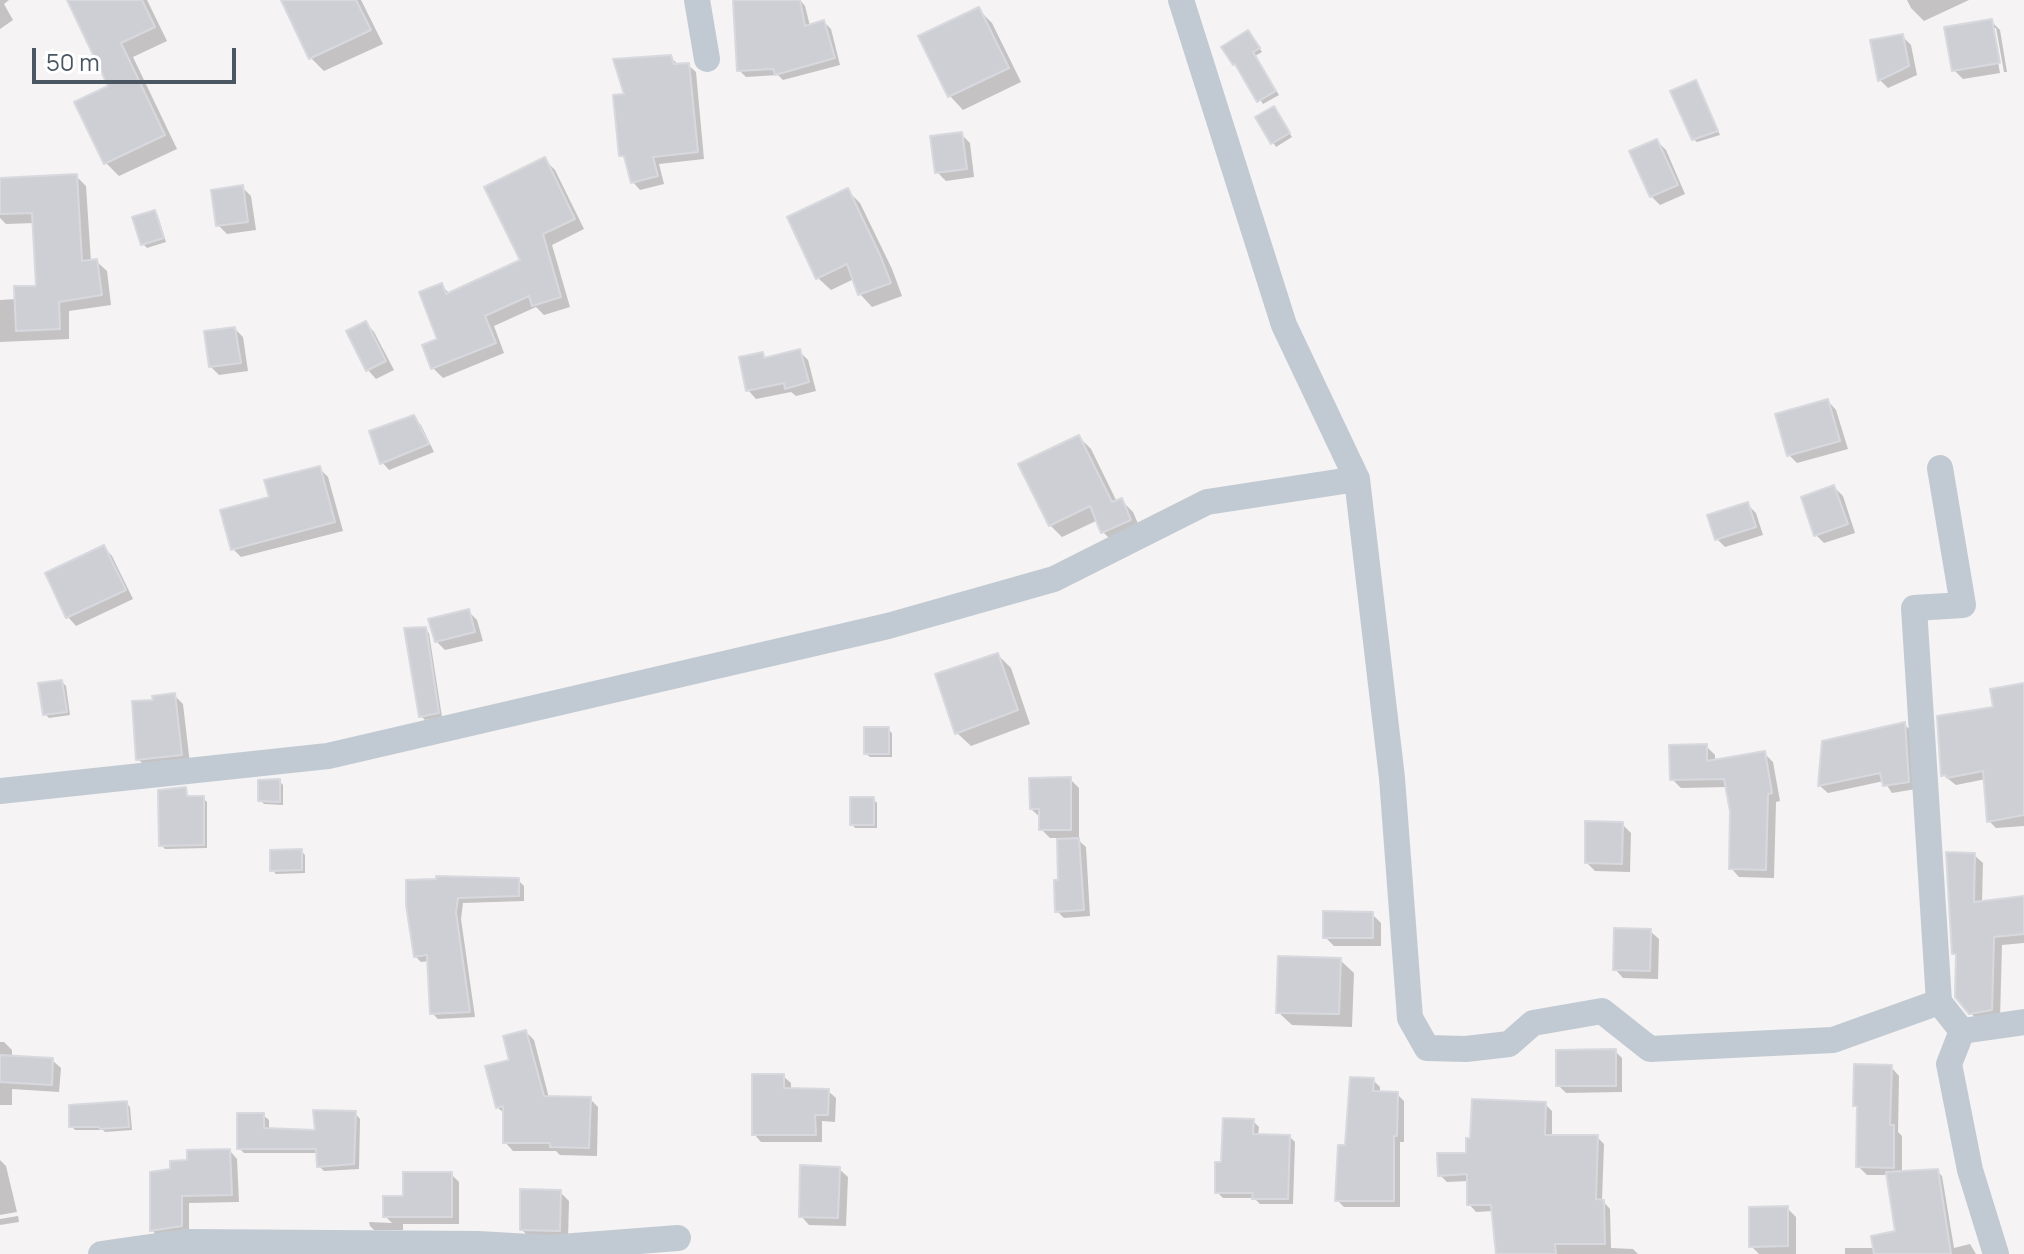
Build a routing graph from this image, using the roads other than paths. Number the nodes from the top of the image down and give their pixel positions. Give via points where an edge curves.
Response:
1 (697, 0) edge
2 (1181, 0) edge
3 (707, 59) dead end
4 (1940, 468) dead end
5 (1357, 479) junction
6 (0, 791) edge
7 (1939, 1002) junction
8 (2024, 1022) edge
9 (1962, 1031) junction
10 (678, 1238) dead end
11 (185, 1248) edge
12 (101, 1254) edge
13 (1996, 1254) edge

1 - 3 street
2 - 5 street via 1284,325
4 - 7 street via 1963,605 1914,608
5 - 6 street via 1207,502 1054,579 888,626 359,749
5 - 7 street via 1392,778 1410,1018 1427,1048 1509,1044 1533,1023 1602,1011 1650,1049 1833,1040
7 - 9 street
8 - 9 street
9 - 13 street via 1949,1064 1970,1170
10 - 11 street via 548,1248
11 - 12 street

